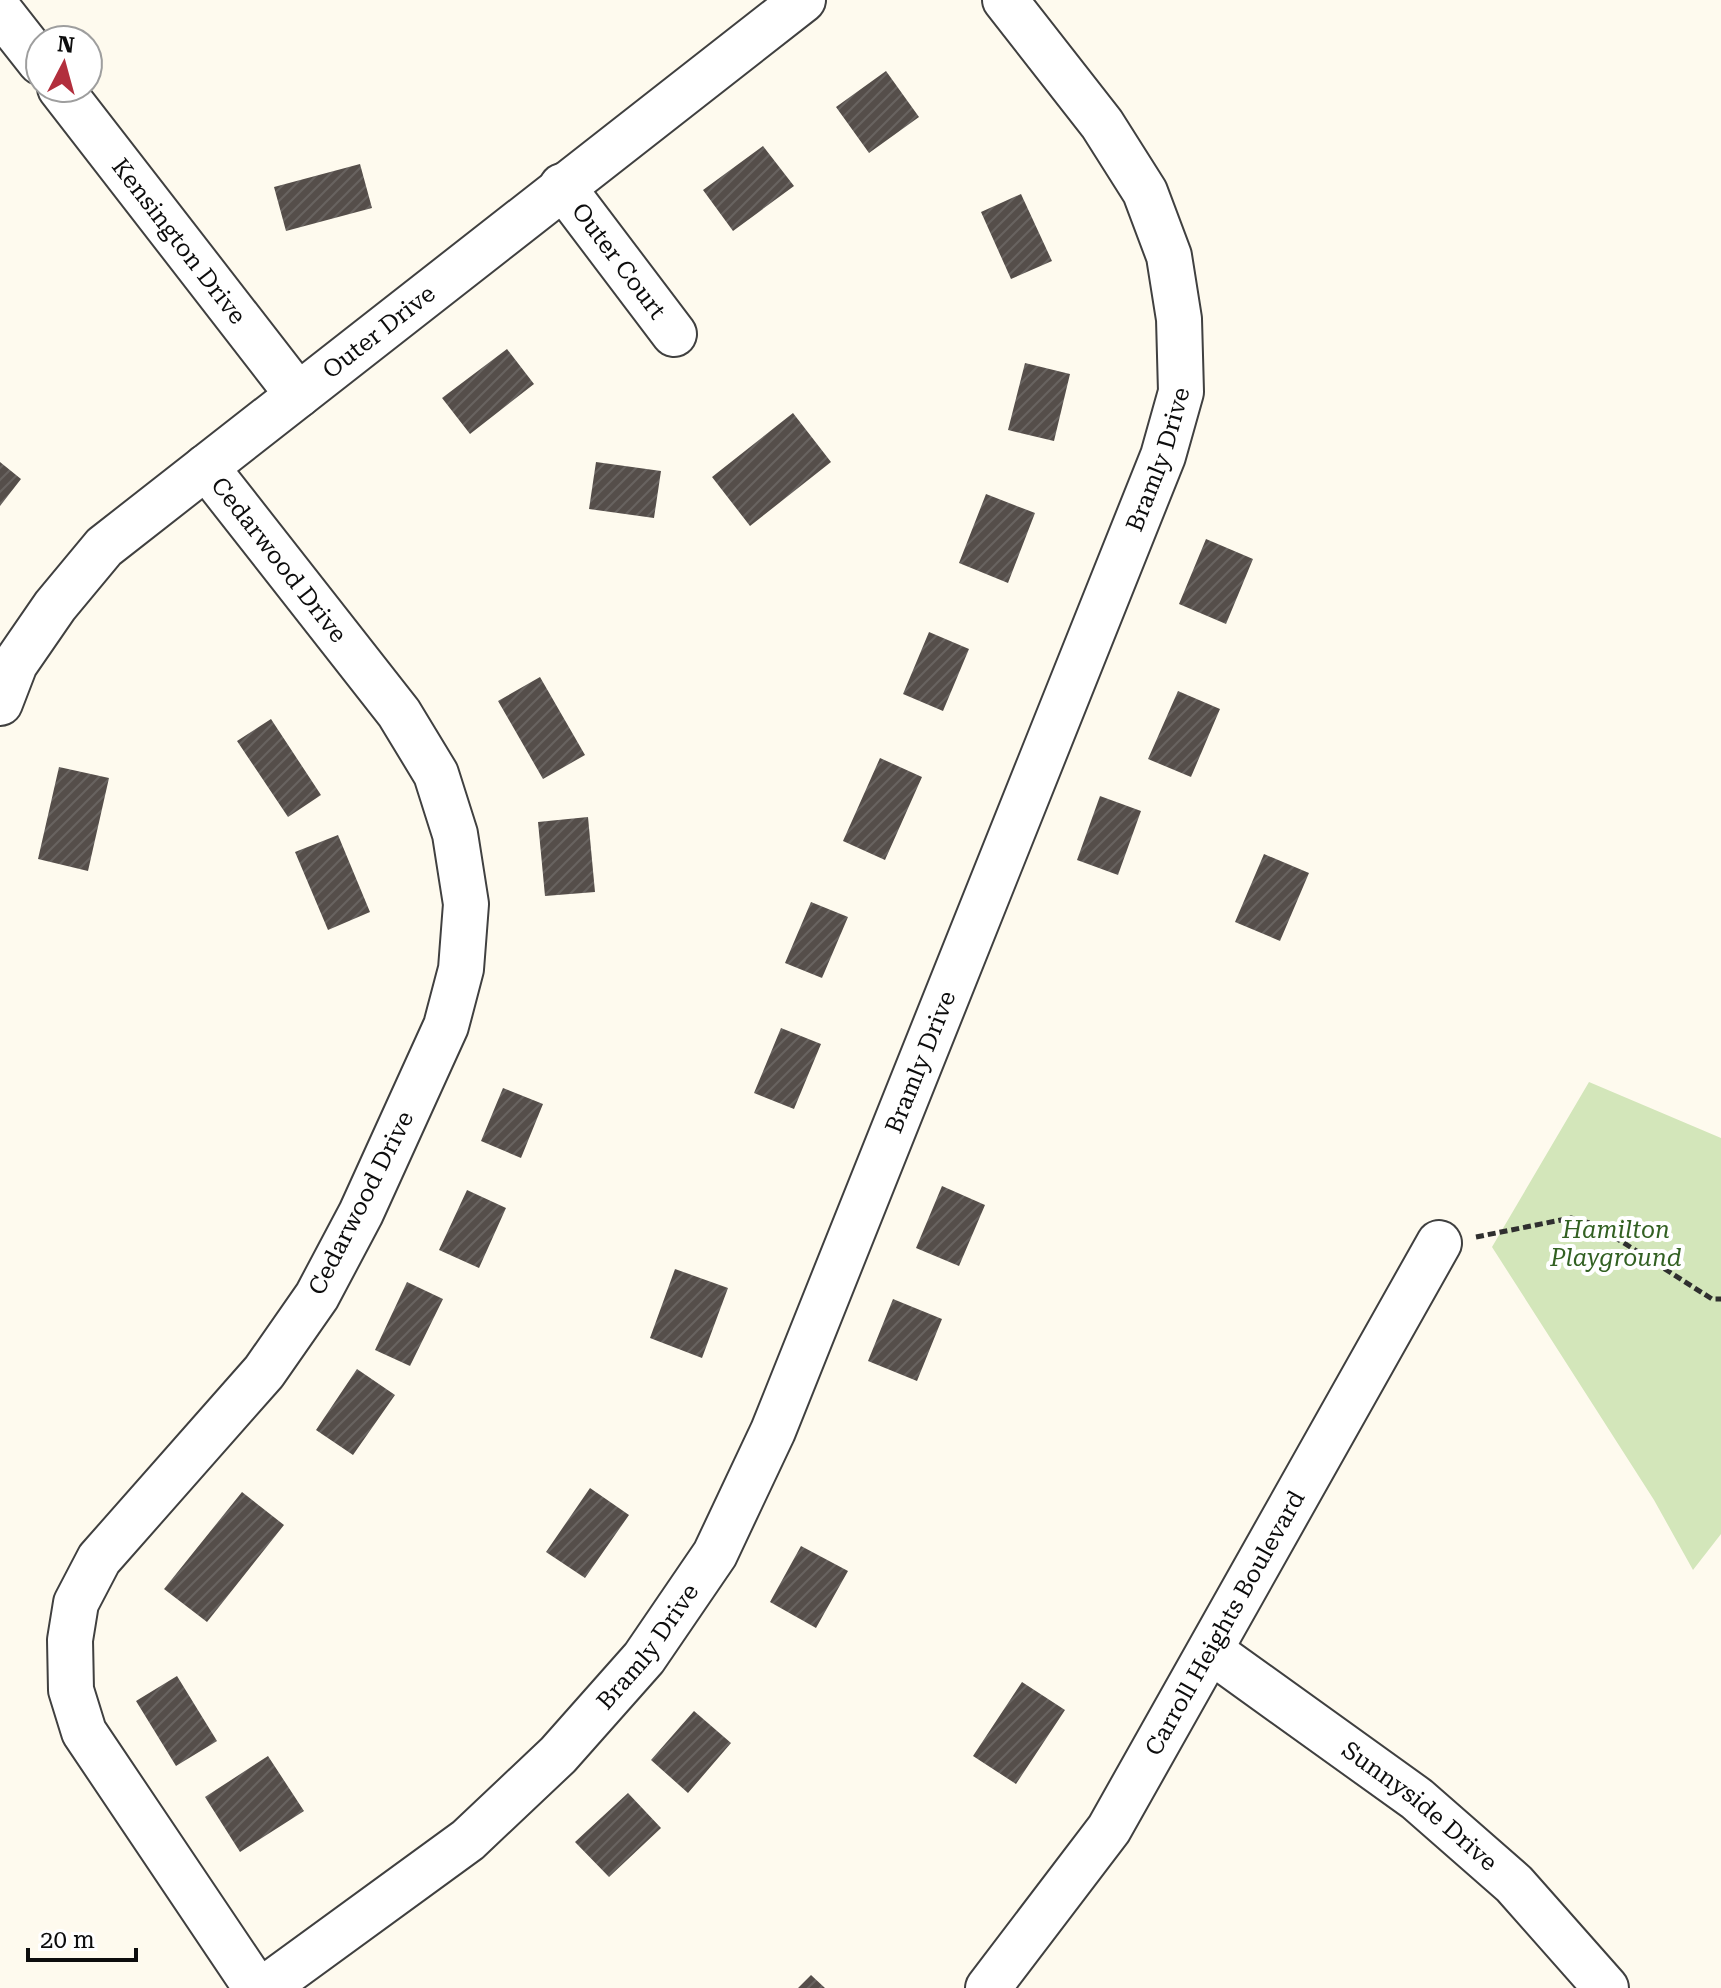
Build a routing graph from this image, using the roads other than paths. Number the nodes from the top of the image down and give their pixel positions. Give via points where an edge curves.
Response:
1 (803, 0) edge
2 (1005, 0) edge
3 (0, 11) edge
4 (24, 42) edge
5 (72, 104) edge
6 (562, 186) junction
7 (674, 334) dead end
8 (298, 395) junction
9 (206, 467) junction
10 (0, 703) edge
11 (1439, 1243) road end
12 (1211, 1651) junction
13 (256, 1988) edge
14 (265, 1988) edge
15 (988, 1988) edge
16 (1606, 1988) edge

1 - 6 street, Outer Drive
2 - 14 street, Bramly Drive via 1102,124 1145,192 1169,256 1179,319 1181,392 1163,456 773,1431 715,1554 644,1658 558,1755 468,1840
3 - 4 street
5 - 8 street, Kensington Drive
6 - 7 street, Outer Court
6 - 8 street, Outer Drive
8 - 9 street, Outer Drive
9 - 10 street, Outer Drive via 104,547 15,664
9 - 13 street, Cedarwood Drive via 399,713 436,774 455,834 466,904 461,969 446,1026 317,1296 264,1372 99,1559 76,1603 71,1690 84,1732
11 - 12 street, Carroll Heights Boulevard
12 - 15 street, Carroll Heights Boulevard via 1109,1829
12 - 16 street, Sunnyside Drive via 1417,1799 1514,1884

